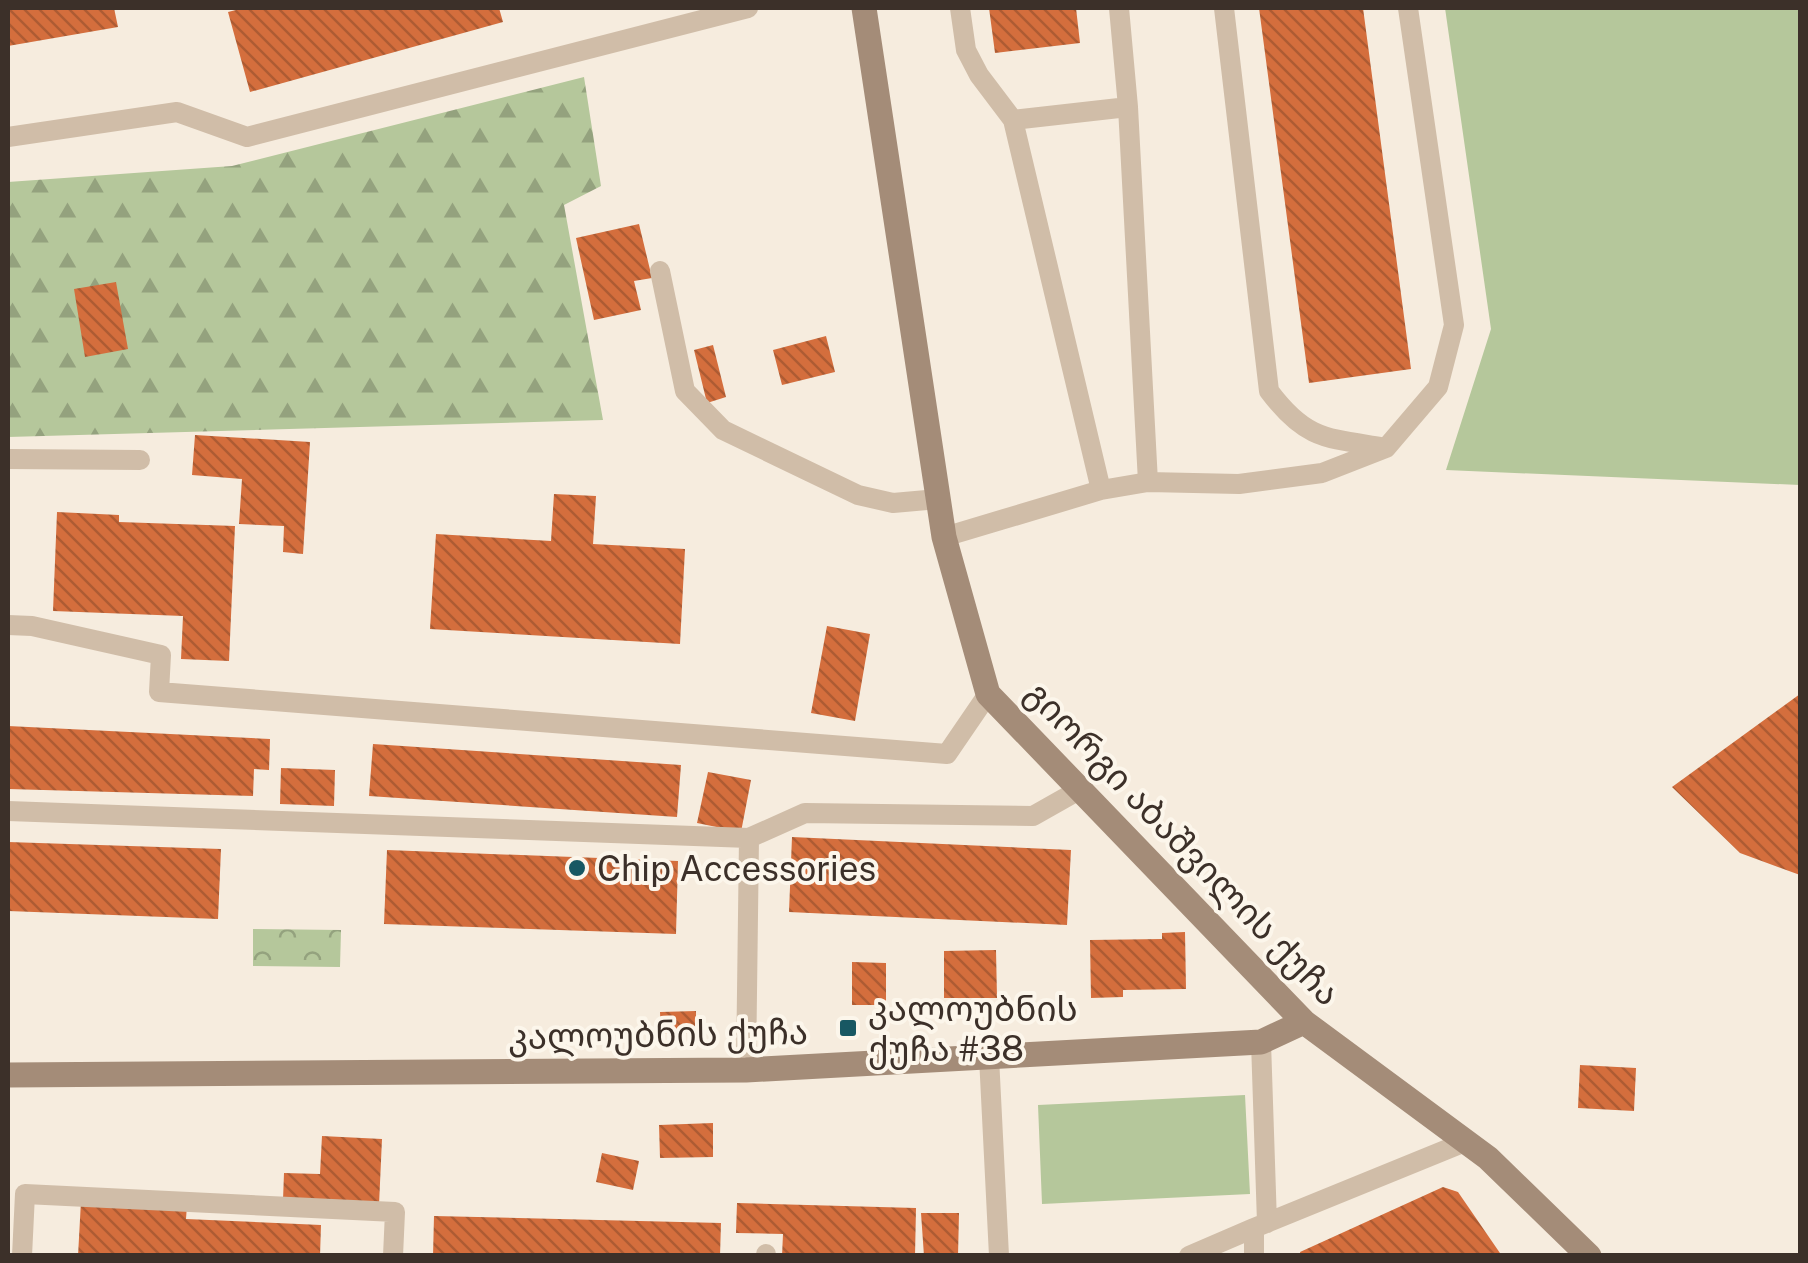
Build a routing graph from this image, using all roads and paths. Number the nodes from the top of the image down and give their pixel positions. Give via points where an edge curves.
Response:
1 (748, 8) edge
2 (864, 8) edge
3 (960, 8) edge
4 (1118, 8) edge
5 (1224, 8) edge
6 (1408, 8) edge
7 (1128, 107) junction
8 (1012, 120) junction
9 (8, 137) edge
10 (660, 271) dead end
11 (1386, 448) junction
12 (8, 459) edge
13 (140, 460) dead end
14 (1148, 482) junction
15 (1101, 490) junction
16 (938, 498) junction
17 (944, 536) junction
18 (8, 624) edge
19 (988, 694) junction
20 (1079, 790) junction
21 (8, 810) edge
22 (749, 838) junction
23 (1304, 1022) junction
24 (1260, 1042) junction
25 (989, 1057) junction
26 (746, 1070) junction
27 (8, 1075) edge
28 (1466, 1142) junction
29 (1260, 1226) junction
30 (22, 1256) edge
31 (393, 1256) edge
32 (999, 1256) edge
33 (1189, 1256) edge
34 (1254, 1256) edge
35 (1589, 1256) edge

1 - 9 lane via 247,137 178,112
2 - 16 street, გიორგი აბაშვილის ქუჩა
3 - 8 lane via 966,50
4 - 7 lane
5 - 11 lane via 1269,391 1291,420 1327,438
6 - 11 lane via 1454,325 1438,387
7 - 8 lane
7 - 14 lane
8 - 15 lane
10 - 16 lane via 685,391 723,430 858,495 893,503
11 - 14 lane via 1322,473 1238,484
12 - 13 lane
14 - 15 lane
15 - 17 lane
16 - 17 street, გიორგი აბაშვილის ქუჩა
17 - 19 street, გიორგი აბაშვილის ქუჩა
18 - 19 lane via 160,655 159,692 948,754
19 - 20 street, გიორგი აბაშვილის ქუჩა
20 - 22 lane via 1033,816 806,814
20 - 23 street, გიორგი აბაშვილის ქუჩა
21 - 22 lane
22 - 26 lane
23 - 24 street, კალოუბნის ქუჩა
23 - 28 street, გიორგი აბაშვილის ქუჩა
24 - 25 street, კალოუბნის ქუჩა
24 - 29 lane
25 - 26 street, კალოუბნის ქუჩა
25 - 32 lane
26 - 27 street, კალოუბნის ქუჩა
28 - 29 lane
28 - 35 street, გიორგი აბაშვილის ქუჩა
29 - 33 lane
29 - 34 lane
30 - 31 lane via 25,1194 395,1212

